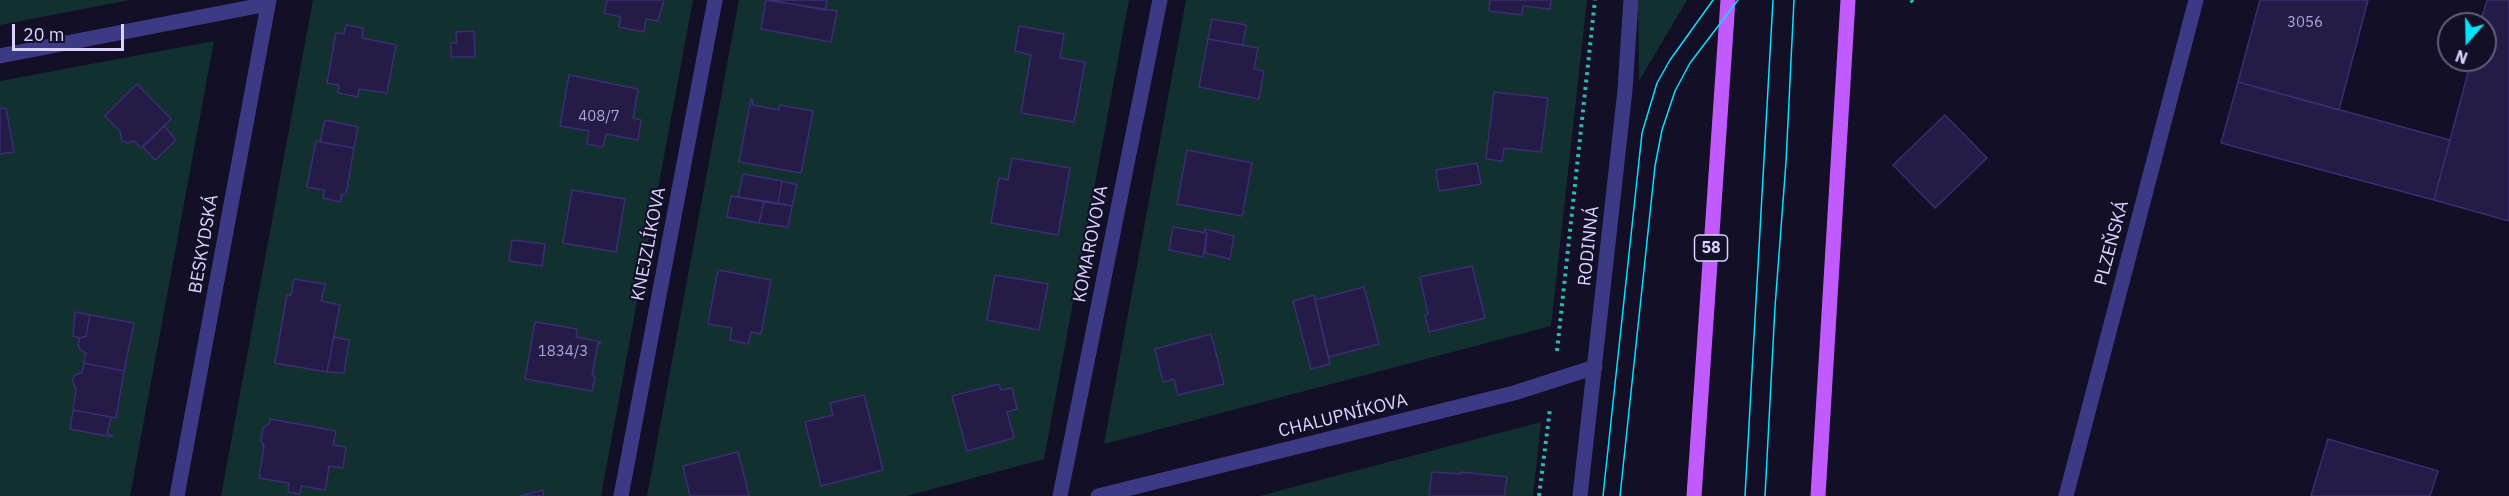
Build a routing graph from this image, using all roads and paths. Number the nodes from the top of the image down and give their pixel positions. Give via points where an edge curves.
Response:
1 (714, 0) edge
2 (1161, 0) edge
3 (1595, 0) edge
4 (1631, 0) edge
5 (1728, 0) edge
6 (1848, 0) edge
7 (1911, 0) edge
8 (2196, 0) edge
9 (268, 2) edge
10 (1915, 5) dead end
11 (0, 57) edge
12 (1595, 366) junction
13 (1554, 380) junction
14 (177, 496) edge
15 (621, 496) edge
16 (1060, 496) edge
17 (1098, 496) edge
18 (1539, 496) edge
19 (1580, 496) edge
20 (1694, 496) edge
21 (1818, 496) edge
22 (2066, 496) edge

1 - 15 street, KNEJZLÍKOVA
2 - 16 street, KOMAROVOVA
3 - 13 path
4 - 12 street, RODINNÁ
5 - 20 main road, 58
6 - 21 main road
7 - 10 path
8 - 22 street, PLZEŇSKÁ
9 - 11 street
9 - 14 street, BESKYDSKÁ
12 - 13 street, CHALUPNÍKOVA
12 - 19 street, RODINNÁ
13 - 17 street, CHALUPNÍKOVA
13 - 18 path

